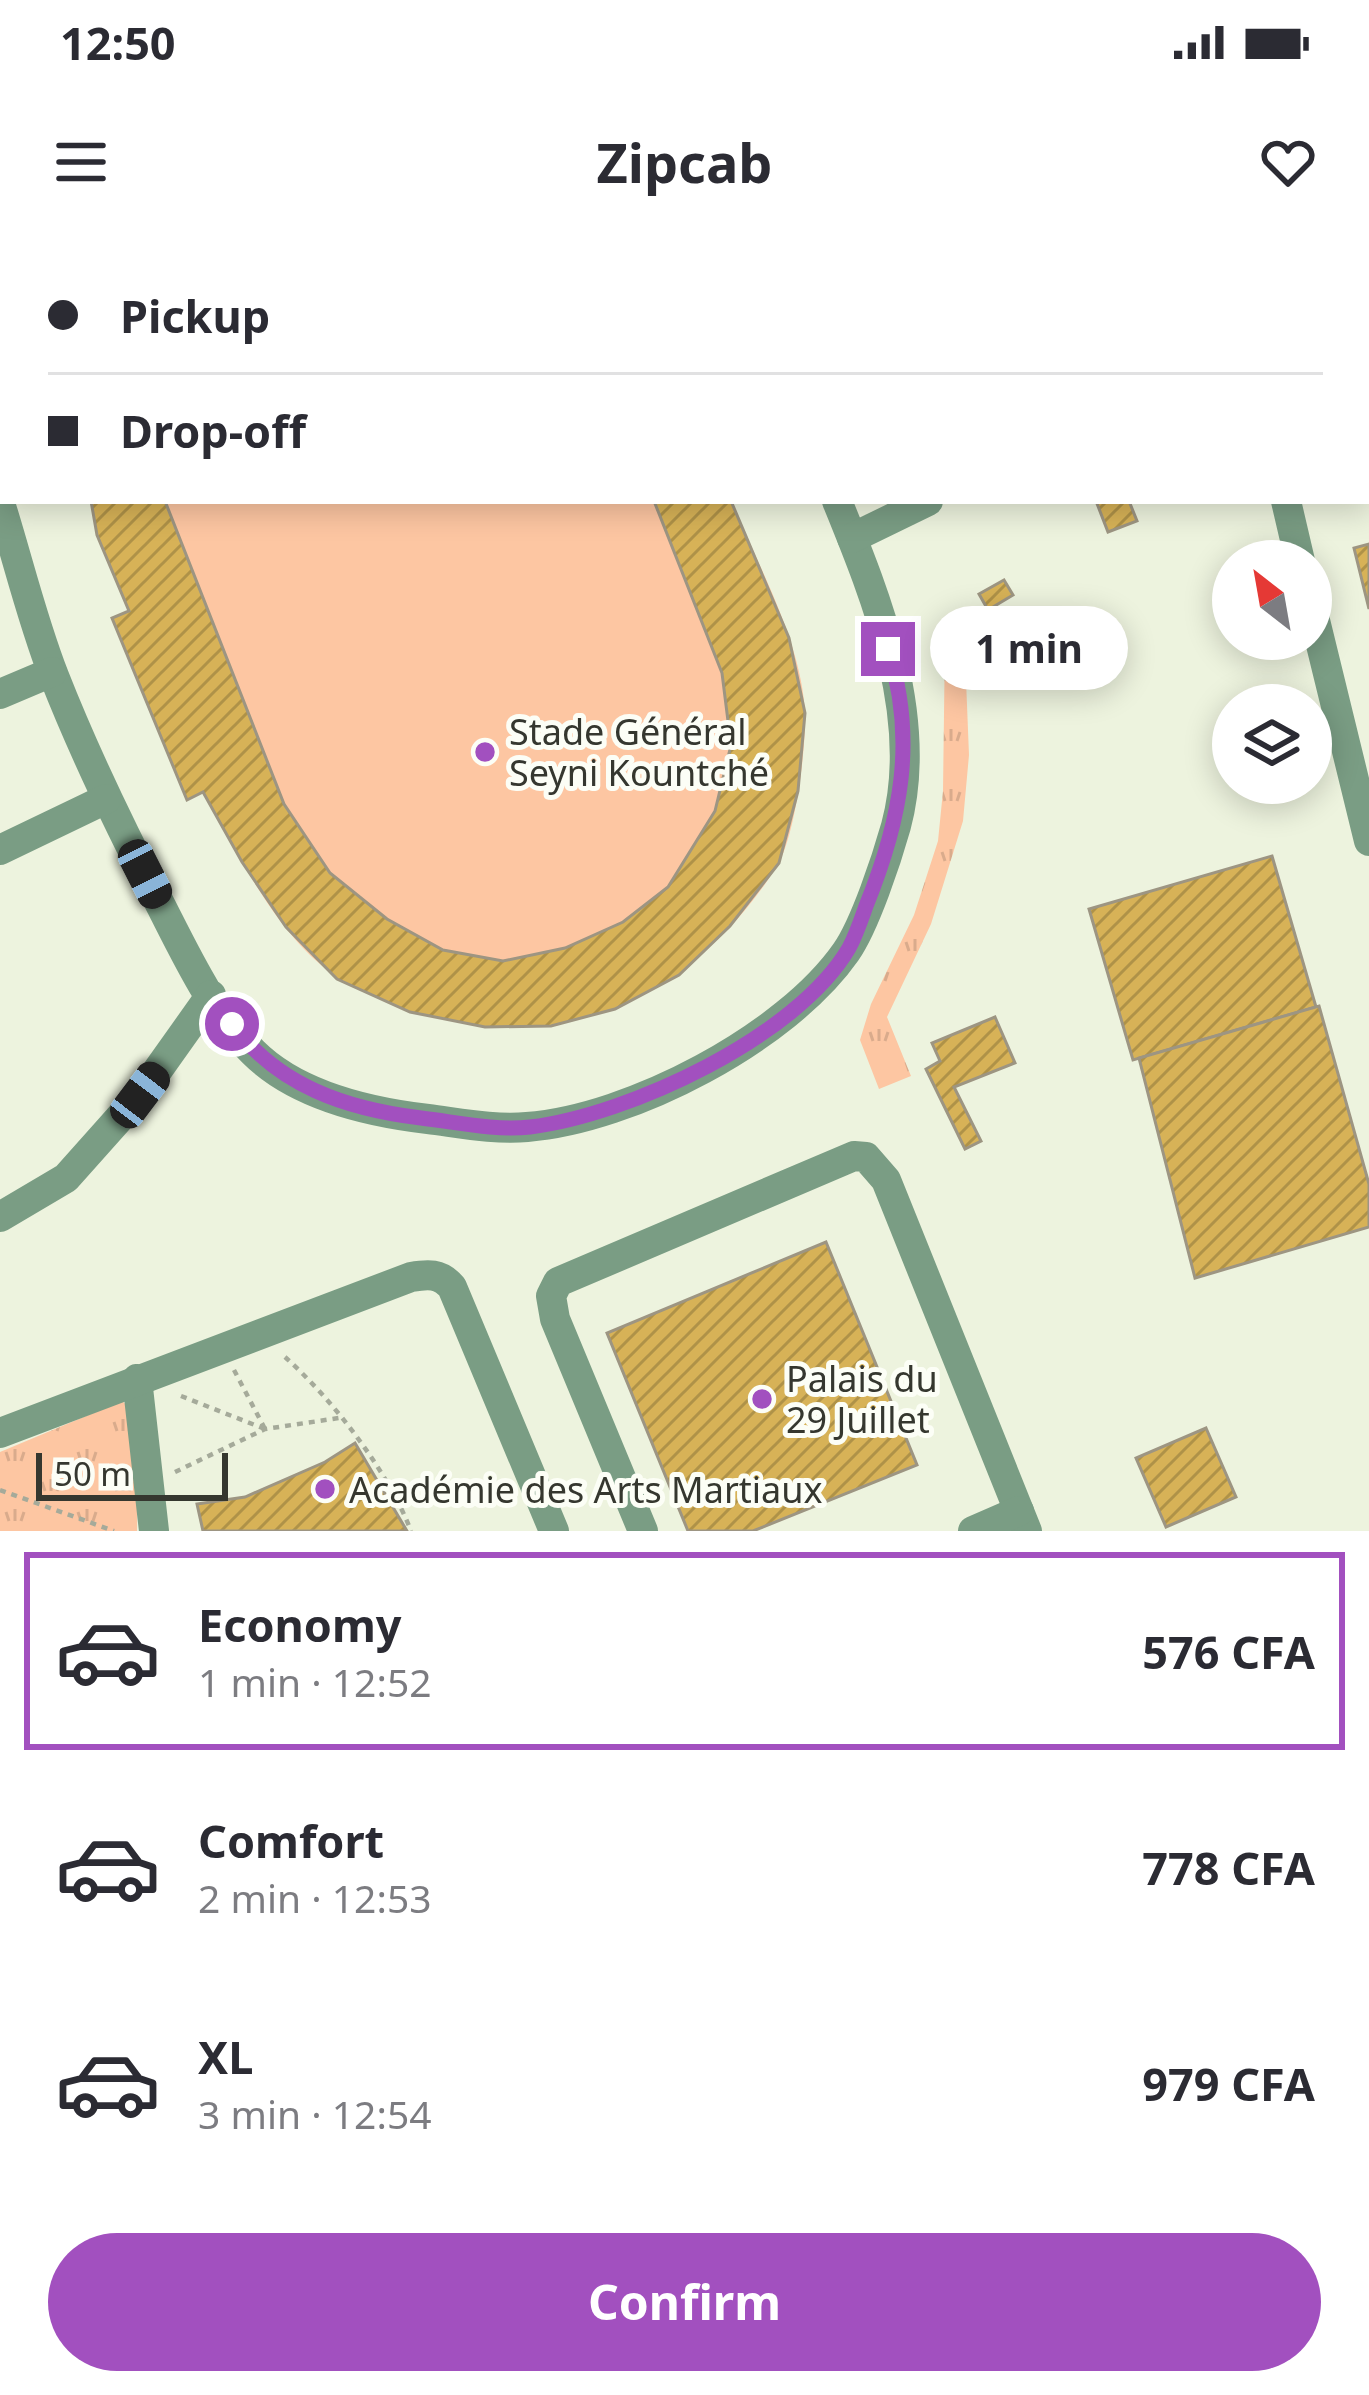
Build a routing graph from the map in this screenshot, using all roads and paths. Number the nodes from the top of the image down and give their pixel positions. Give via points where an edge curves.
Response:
1 (1, 504) edge
2 (837, 504) edge
3 (922, 504) edge
4 (1287, 504) edge
5 (852, 538) junction
6 (1295, 540) edge
7 (1325, 660) edge
8 (52, 672) junction
9 (0, 694) edge
10 (106, 799) junction
11 (1369, 841) edge
12 (0, 850) edge
13 (211, 995) junction
14 (0, 1217) edge
15 (261, 1334) junction
16 (221, 1346) junction
17 (137, 1379) junction
18 (180, 1396) dead end
19 (339, 1418) junction
20 (265, 1429) junction
21 (0, 1433) edge
22 (146, 1485) junction
23 (0, 1490) edge
24 (1023, 1521) edge
25 (114, 1531) edge
26 (154, 1531) edge
27 (410, 1531) edge
28 (554, 1531) edge
29 (643, 1531) edge
30 (974, 1531) edge

1 - 8 street
2 - 5 street
3 - 5 street
4 - 6 street
5 - 13 street via 900,686 897,823 849,949 760,1035 691,1076 595,1114 487,1126 358,1107 300,1085 253,1052
7 - 11 street
8 - 9 street
8 - 10 street
10 - 12 street
10 - 13 street
13 - 14 street via 140,1095 66,1178
15 - 16 street
15 - 19 path
15 - 28 street via 411,1277 444,1278
16 - 17 street
16 - 20 path
17 - 21 street
17 - 22 street
18 - 20 path
19 - 20 path
19 - 27 path via 384,1478
20 - 22 path
22 - 26 street
23 - 25 path
24 - 29 street via 886,1180 866,1157 854,1156 558,1282 550,1296
24 - 30 street

